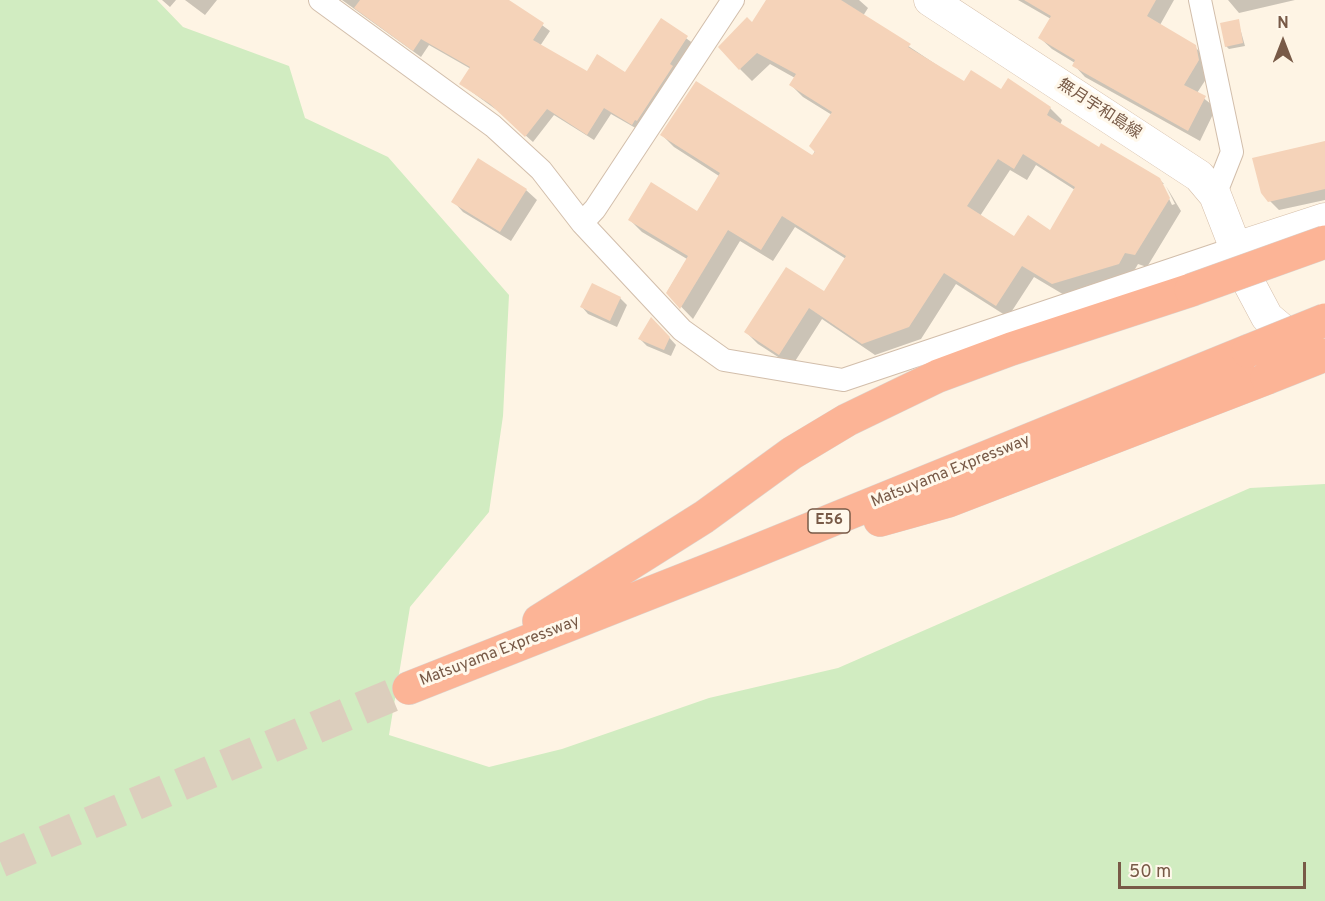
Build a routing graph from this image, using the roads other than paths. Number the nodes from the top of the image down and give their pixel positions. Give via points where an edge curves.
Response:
1 (320, 0) edge
2 (733, 0) edge
3 (930, 0) edge
4 (1200, 0) edge
5 (1215, 195) junction
6 (1325, 219) edge
7 (582, 223) junction
8 (1325, 242) edge
9 (1236, 248) junction
10 (1325, 321) edge
11 (1325, 355) edge
12 (731, 561) junction
13 (460, 668) junction
14 (409, 688) tunnel mouth

1 - 7 street via 493,126 541,170
2 - 7 street
3 - 5 main road, 無月宇和島線 via 1199,176
4 - 5 street via 1232,152
5 - 9 main road, 無月宇和島線
6 - 9 main road
7 - 9 street via 682,330 724,360 843,380
8 - 13 highway, bridge via 938,376 847,420 792,453 626,568
9 - 11 main road, 無月宇和島線 via 1267,317 1302,348
10 - 12 highway, Matsuyama Expressway / E56, bridge
11 - 12 highway, bridge via 948,501
12 - 13 highway, Matsuyama Expressway / E56
13 - 14 highway, Matsuyama Expressway / E56

